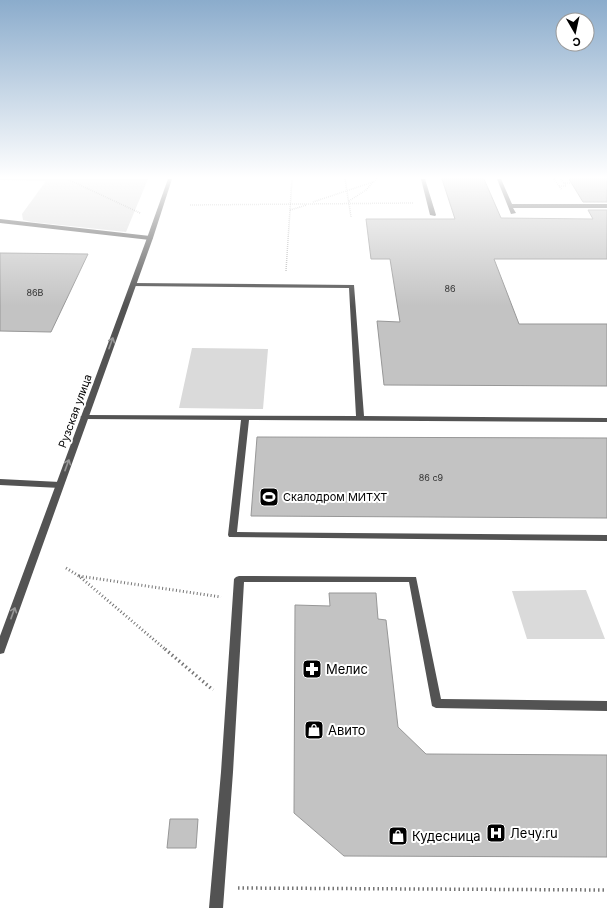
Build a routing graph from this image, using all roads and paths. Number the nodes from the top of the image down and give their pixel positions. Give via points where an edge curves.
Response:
1 (3, 221) edge
2 (156, 221) edge
3 (289, 221) edge
4 (150, 238) junction
5 (133, 285) junction
6 (286, 286) junction
7 (84, 417) junction
8 (246, 418) junction
9 (360, 418) junction
10 (607, 420) edge
11 (0, 482) edge
12 (60, 485) junction
13 (607, 538) edge
14 (66, 568) dead end
15 (78, 576) junction
16 (237, 600) junction
17 (0, 650) edge
18 (230, 704) junction
19 (607, 706) edge
20 (218, 888) junction
21 (607, 890) edge
22 (216, 908) edge

1 - 4 street
2 - 4 street, Рузская улица
3 - 6 path
4 - 5 street, Рузская улица
5 - 6 street
7 -> 5 street, Рузская улица
6 - 9 street via 352,286
7 - 8 street
12 -> 7 street, Рузская улица
8 - 9 street
8 - 13 street via 232,535
9 - 10 street
11 - 12 street
17 -> 12 street, Рузская улица
14 - 15 path
15 - 16 path
15 - 18 path
16 - 18 street
16 - 19 street via 239,579 413,579 436,703
18 - 20 street
20 - 21 path
20 - 22 street

